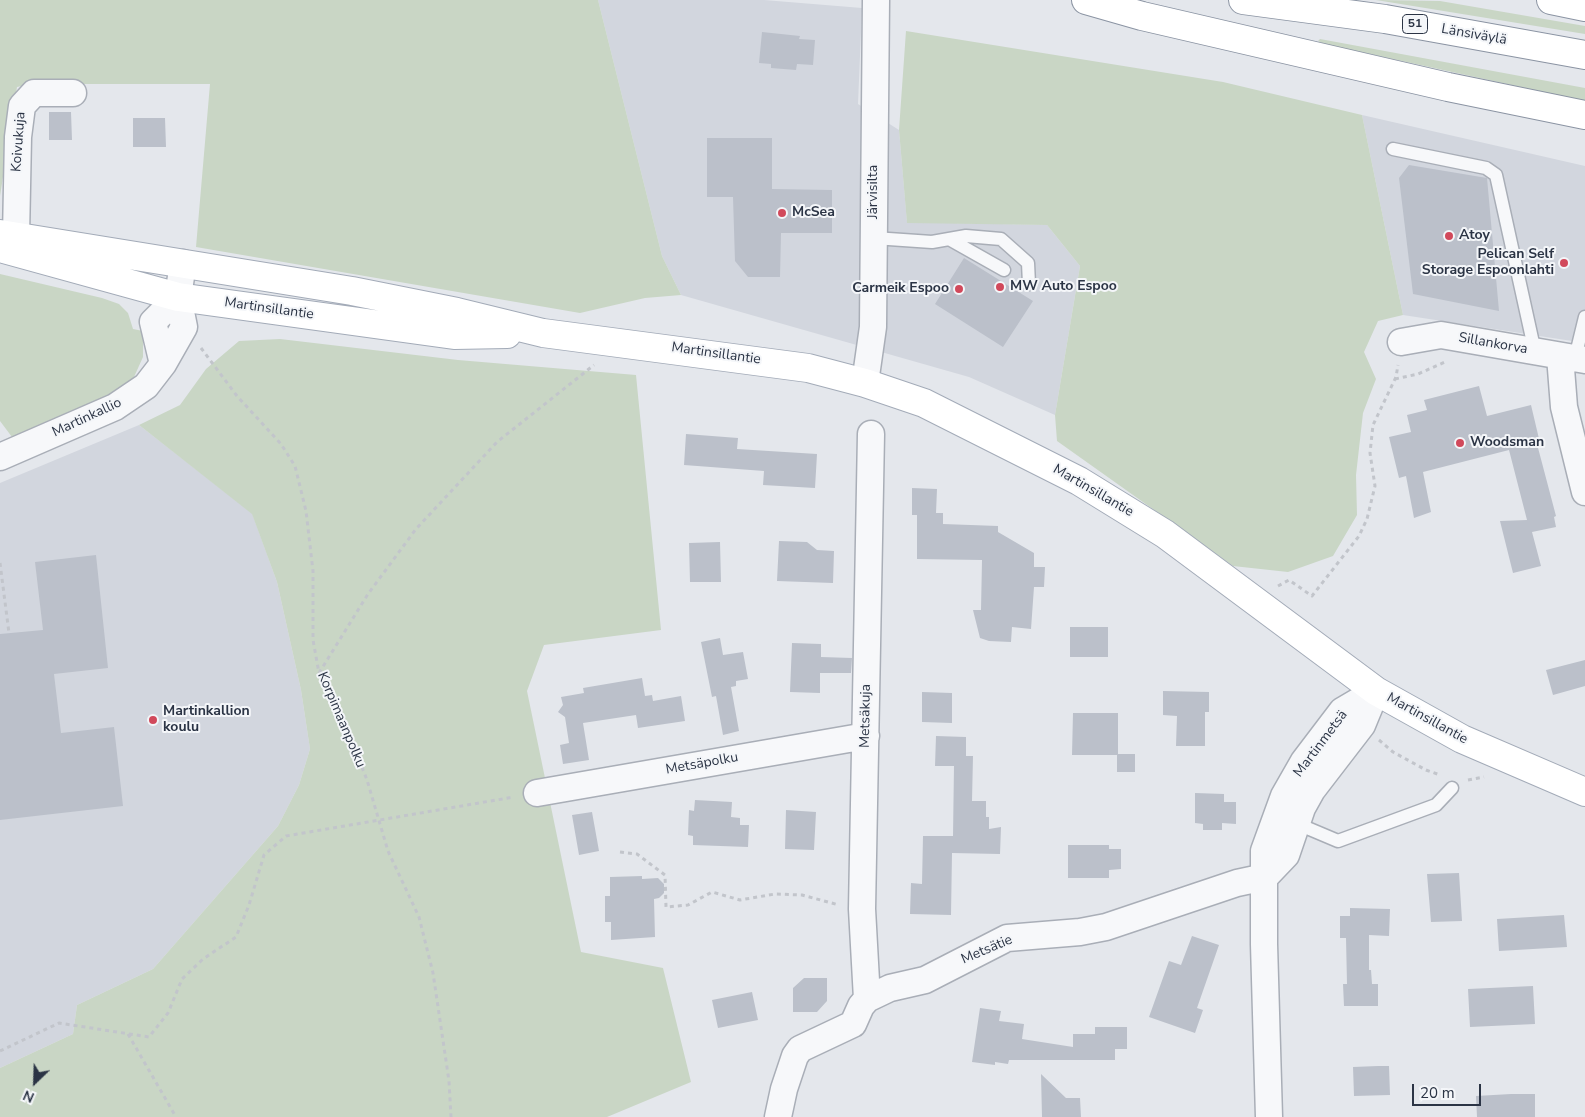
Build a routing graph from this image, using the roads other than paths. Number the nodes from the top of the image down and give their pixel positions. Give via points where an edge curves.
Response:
1 (876, 0) edge
2 (1086, 0) edge
3 (1243, 0) edge
4 (1551, 0) edge
5 (1585, 6) edge
6 (1585, 55) edge
7 (73, 93) dead end
8 (1585, 115) edge
9 (1393, 149) dead end
10 (874, 238) junction
11 (5, 239) edge
12 (949, 239) junction
13 (183, 263) junction
14 (1004, 270) dead end
15 (1029, 284) dead end
16 (178, 297) junction
17 (1585, 317) edge
18 (544, 333) junction
19 (1401, 342) road end
20 (1535, 352) junction
21 (1573, 358) edge
22 (865, 383) junction
23 (871, 434) dead end
24 (0, 457) edge
25 (1585, 492) edge
26 (1376, 691) junction
27 (866, 736) junction
28 (1452, 788) dead end
29 (537, 792) road end
30 (1585, 792) edge
31 (1287, 819) junction
32 (1265, 877) junction
33 (867, 999) junction
34 (778, 1117) edge
35 (1268, 1117) edge

1 - 10 street, Järvisilta
2 - 8 main road via 1171,23 1448,87
3 - 6 main road, Länsiväylä / 51 via 1385,19
4 - 5 main road
7 - 11 street, Koivukuja via 34,93 22,106
9 - 20 lane via 1486,168 1496,175
10 - 12 lane via 932,242
10 - 22 street, Järvisilta via 873,327
11 - 13 main road, Martinsillantie
11 - 16 main road, Martinsillantie
12 - 14 lane
12 - 15 lane via 966,236 1001,239 1028,264
13 - 16 street, Martinkallio
13 - 18 main road, Martinsillantie via 352,290
16 - 18 main road, Martinsillantie via 454,335
16 - 24 street, Martinkallio via 184,327 146,386 115,407
17 - 21 lane
18 - 22 main road, Martinsillantie via 746,358 808,368
19 - 20 street, Sillankorva via 1441,335
20 - 21 street, Sillankorva
21 - 25 street via 1564,407
22 - 26 main road, Martinsillantie via 924,403 1079,481 1165,534
23 - 27 street, Metsäkuja
26 - 30 main road, Martinsillantie via 1462,739
26 - 31 street, Martinmetsä via 1362,725
26 - 31 street, Martinmetsä via 1342,711 1304,761 1284,796
27 - 29 street, Metsäpolku
27 - 33 street, Metsäkuja via 862,909
28 - 31 lane via 1436,806 1338,842
31 - 32 street, Martinmetsä via 1264,851
32 - 33 street, Metsätie via 1106,927 1007,938 925,980 890,988
32 - 35 street, Martinmetsä
33 - 34 street via 853,1024 800,1049 784,1089

